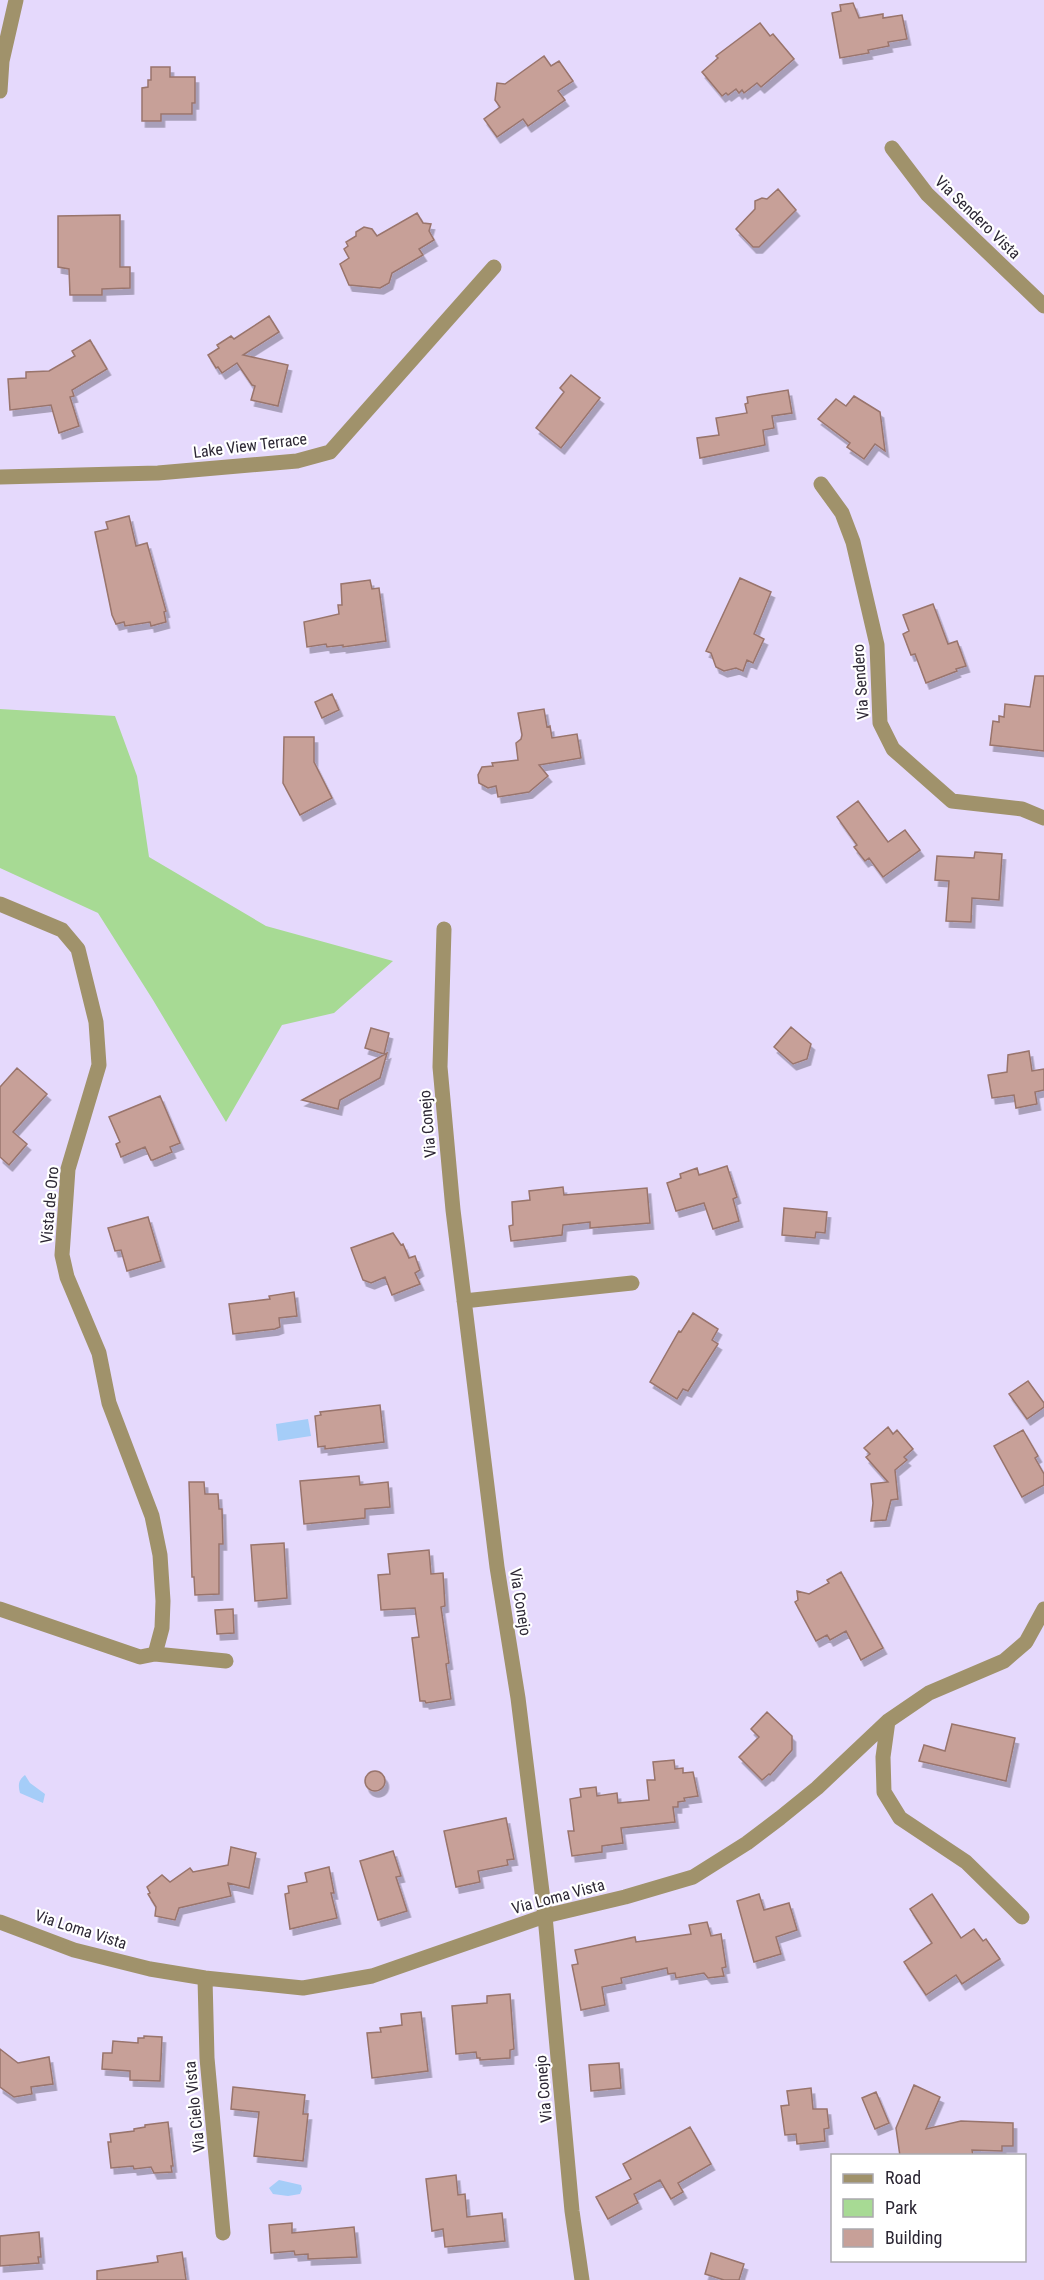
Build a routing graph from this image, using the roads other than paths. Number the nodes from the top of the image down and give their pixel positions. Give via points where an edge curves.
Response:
1 (15, 0) edge
2 (0, 91) edge
3 (892, 148) dead end
4 (494, 267) dead end
5 (1044, 306) edge
6 (0, 477) edge
7 (821, 484) dead end
8 (1044, 818) edge
9 (0, 904) edge
10 (444, 929) dead end
11 (632, 1282) dead end
12 (464, 1301) junction
13 (0, 1609) edge
14 (1044, 1609) edge
15 (155, 1654) junction
16 (226, 1661) dead end
17 (888, 1721) junction
18 (545, 1916) junction
19 (1022, 1917) dead end
20 (0, 1922) edge
21 (204, 1978) junction
22 (223, 2233) dead end
23 (582, 2280) edge

1 - 2 street
3 - 5 street, Via Sendero Vista via 927,194
4 - 6 street, Lake View Terrace via 330,452 297,461 158,473
7 - 8 street, Via Sendero via 842,513 853,542 877,645 880,723 893,749 952,801 1022,809
9 - 15 street, Vista de Oro via 62,930 78,949 96,1022 99,1065 68,1169 62,1255 67,1277 99,1353 109,1403 152,1516 163,1600 162,1628
10 - 12 street, Via Conejo via 440,1067
11 - 12 street
12 - 18 street, Via Conejo
13 - 15 street via 140,1658
14 - 17 street, Via Loma Vista via 1026,1642 1004,1661 929,1693
15 - 16 street
17 - 18 street, Via Loma Vista via 780,1818 693,1877
17 - 19 street via 884,1792 900,1818 966,1862
18 - 21 street, Via Loma Vista via 372,1976 303,1988
18 - 23 street, Via Conejo
20 - 21 street, Via Loma Vista via 74,1950
21 - 22 street, Via Cielo Vista

